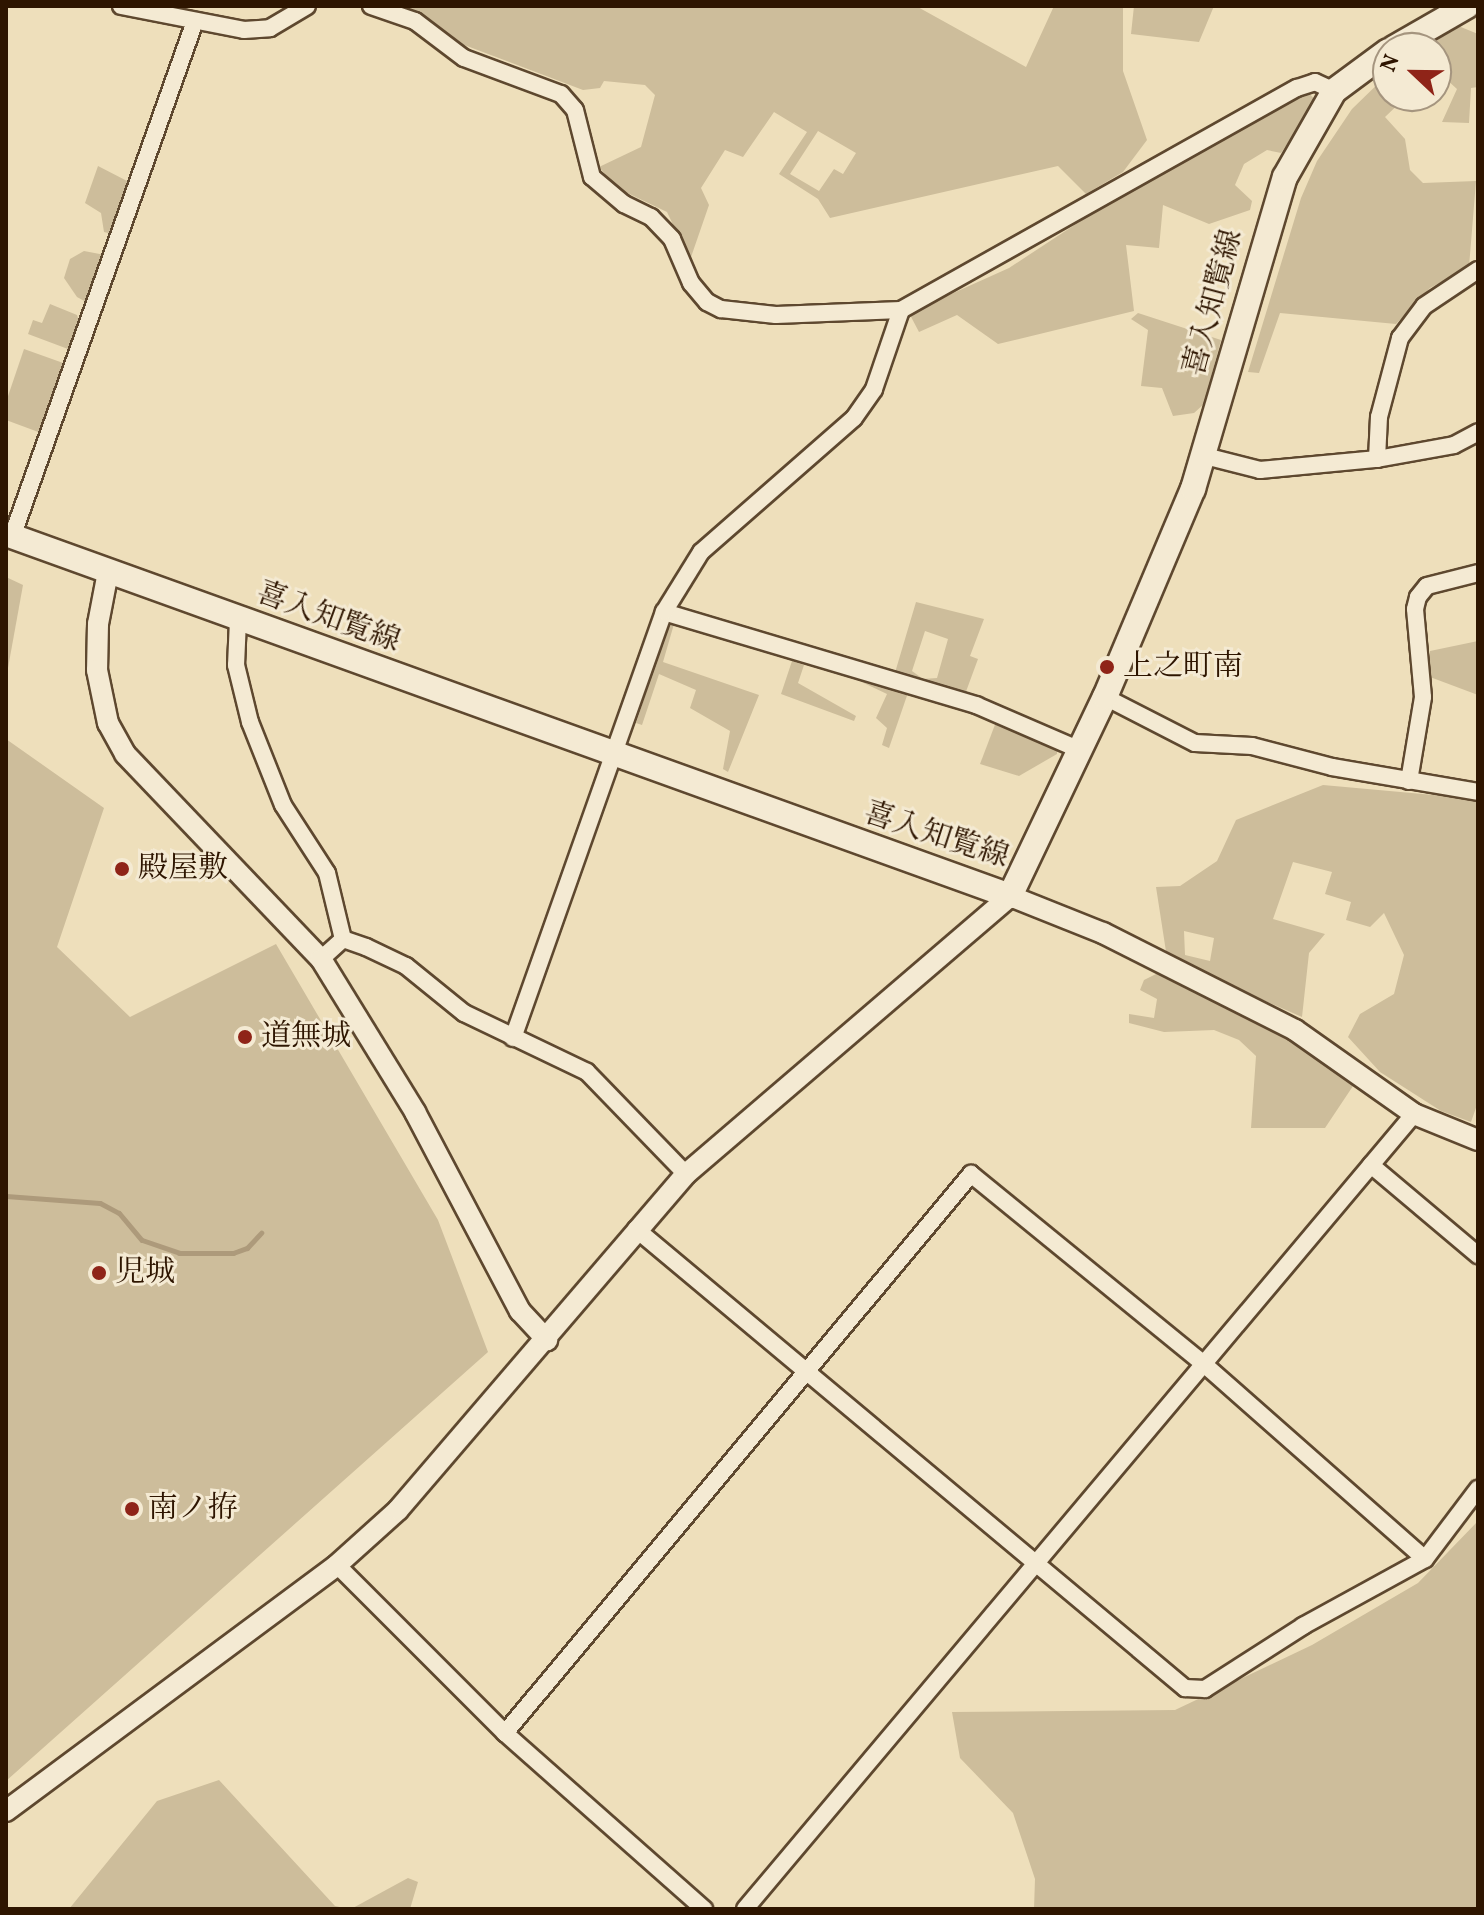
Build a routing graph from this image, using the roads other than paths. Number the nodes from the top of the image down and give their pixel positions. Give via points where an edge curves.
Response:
1 (121, 6) edge
2 (307, 6) edge
3 (371, 6) edge
4 (1456, 9) edge
5 (194, 24) junction
6 (1419, 32) edge
7 (1372, 63) edge
8 (1334, 91) junction
9 (1478, 270) edge
10 (901, 310) junction
11 (1478, 432) edge
12 (1205, 456) junction
13 (1377, 459) junction
14 (9, 536) edge
15 (108, 572) junction
16 (1478, 573) edge
17 (664, 612) junction
18 (238, 620) junction
19 (1105, 697) junction
20 (1080, 750) junction
21 (616, 756) junction
22 (1409, 781) junction
23 (1478, 792) edge
24 (1010, 896) junction
25 (343, 939) junction
26 (321, 959) junction
27 (513, 1038) junction
28 (1414, 1114) junction
29 (1478, 1140) edge
30 (1371, 1165) junction
31 (686, 1174) junction
32 (636, 1229) junction
33 (1478, 1255) edge
34 (547, 1340) junction
35 (1205, 1365) junction
36 (805, 1371) junction
37 (1478, 1489) edge
38 (1425, 1559) junction
39 (337, 1565) junction
40 (1037, 1565) junction
41 (505, 1733) junction
42 (6, 1811) edge
43 (704, 1909) edge
44 (745, 1909) edge

1 - 5 street
2 - 5 street via 270,28
3 - 10 street via 415,21 478,64 561,94 575,110 592,177 624,204 651,217 672,239 691,283 707,302 721,309 776,315
4 - 6 main road
5 - 14 street
7 - 8 main road, 喜入知覧線
8 - 10 street via 1315,82 1297,88
8 - 12 main road, 喜入知覧線 via 1306,132 1285,177
9 - 13 street via 1424,306 1400,338 1379,417
10 - 17 street via 874,389 854,418 701,552
11 - 13 street via 1454,445
12 - 13 street via 1260,470
12 - 19 main road, 喜入知覧線
14 - 15 main road, 喜入知覧線
15 - 18 main road, 喜入知覧線
15 - 26 street via 98,624 97,670 108,723 119,744
16 - 22 street via 1427,586 1418,597 1423,697
17 - 20 street via 976,705
17 - 21 street
18 - 21 main road, 喜入知覧線
18 - 25 street via 236,665 259,747 283,805 327,873
19 - 20 main road, 喜入知覧線
19 - 22 street via 1195,743 1252,746
20 - 24 main road, 喜入知覧線
21 - 24 main road, 喜入知覧線
21 - 27 street
22 - 23 street
24 - 28 street via 1103,933 1295,1030
24 - 31 street
25 - 26 street
25 - 27 street via 406,966 464,1013
26 - 34 street via 415,1112 520,1311
27 - 31 street via 602,1082
28 - 29 street
28 - 30 street
30 - 33 street
30 - 35 street
31 - 32 street
32 - 34 street
32 - 36 street
34 - 39 street via 442,1463
35 - 36 street via 971,1174
35 - 38 street
35 - 40 street
36 - 40 street
36 - 41 street
37 - 38 street
38 - 40 street via 1303,1626 1205,1689 1185,1688
39 - 41 street
39 - 42 street
40 - 44 street
41 - 43 street

